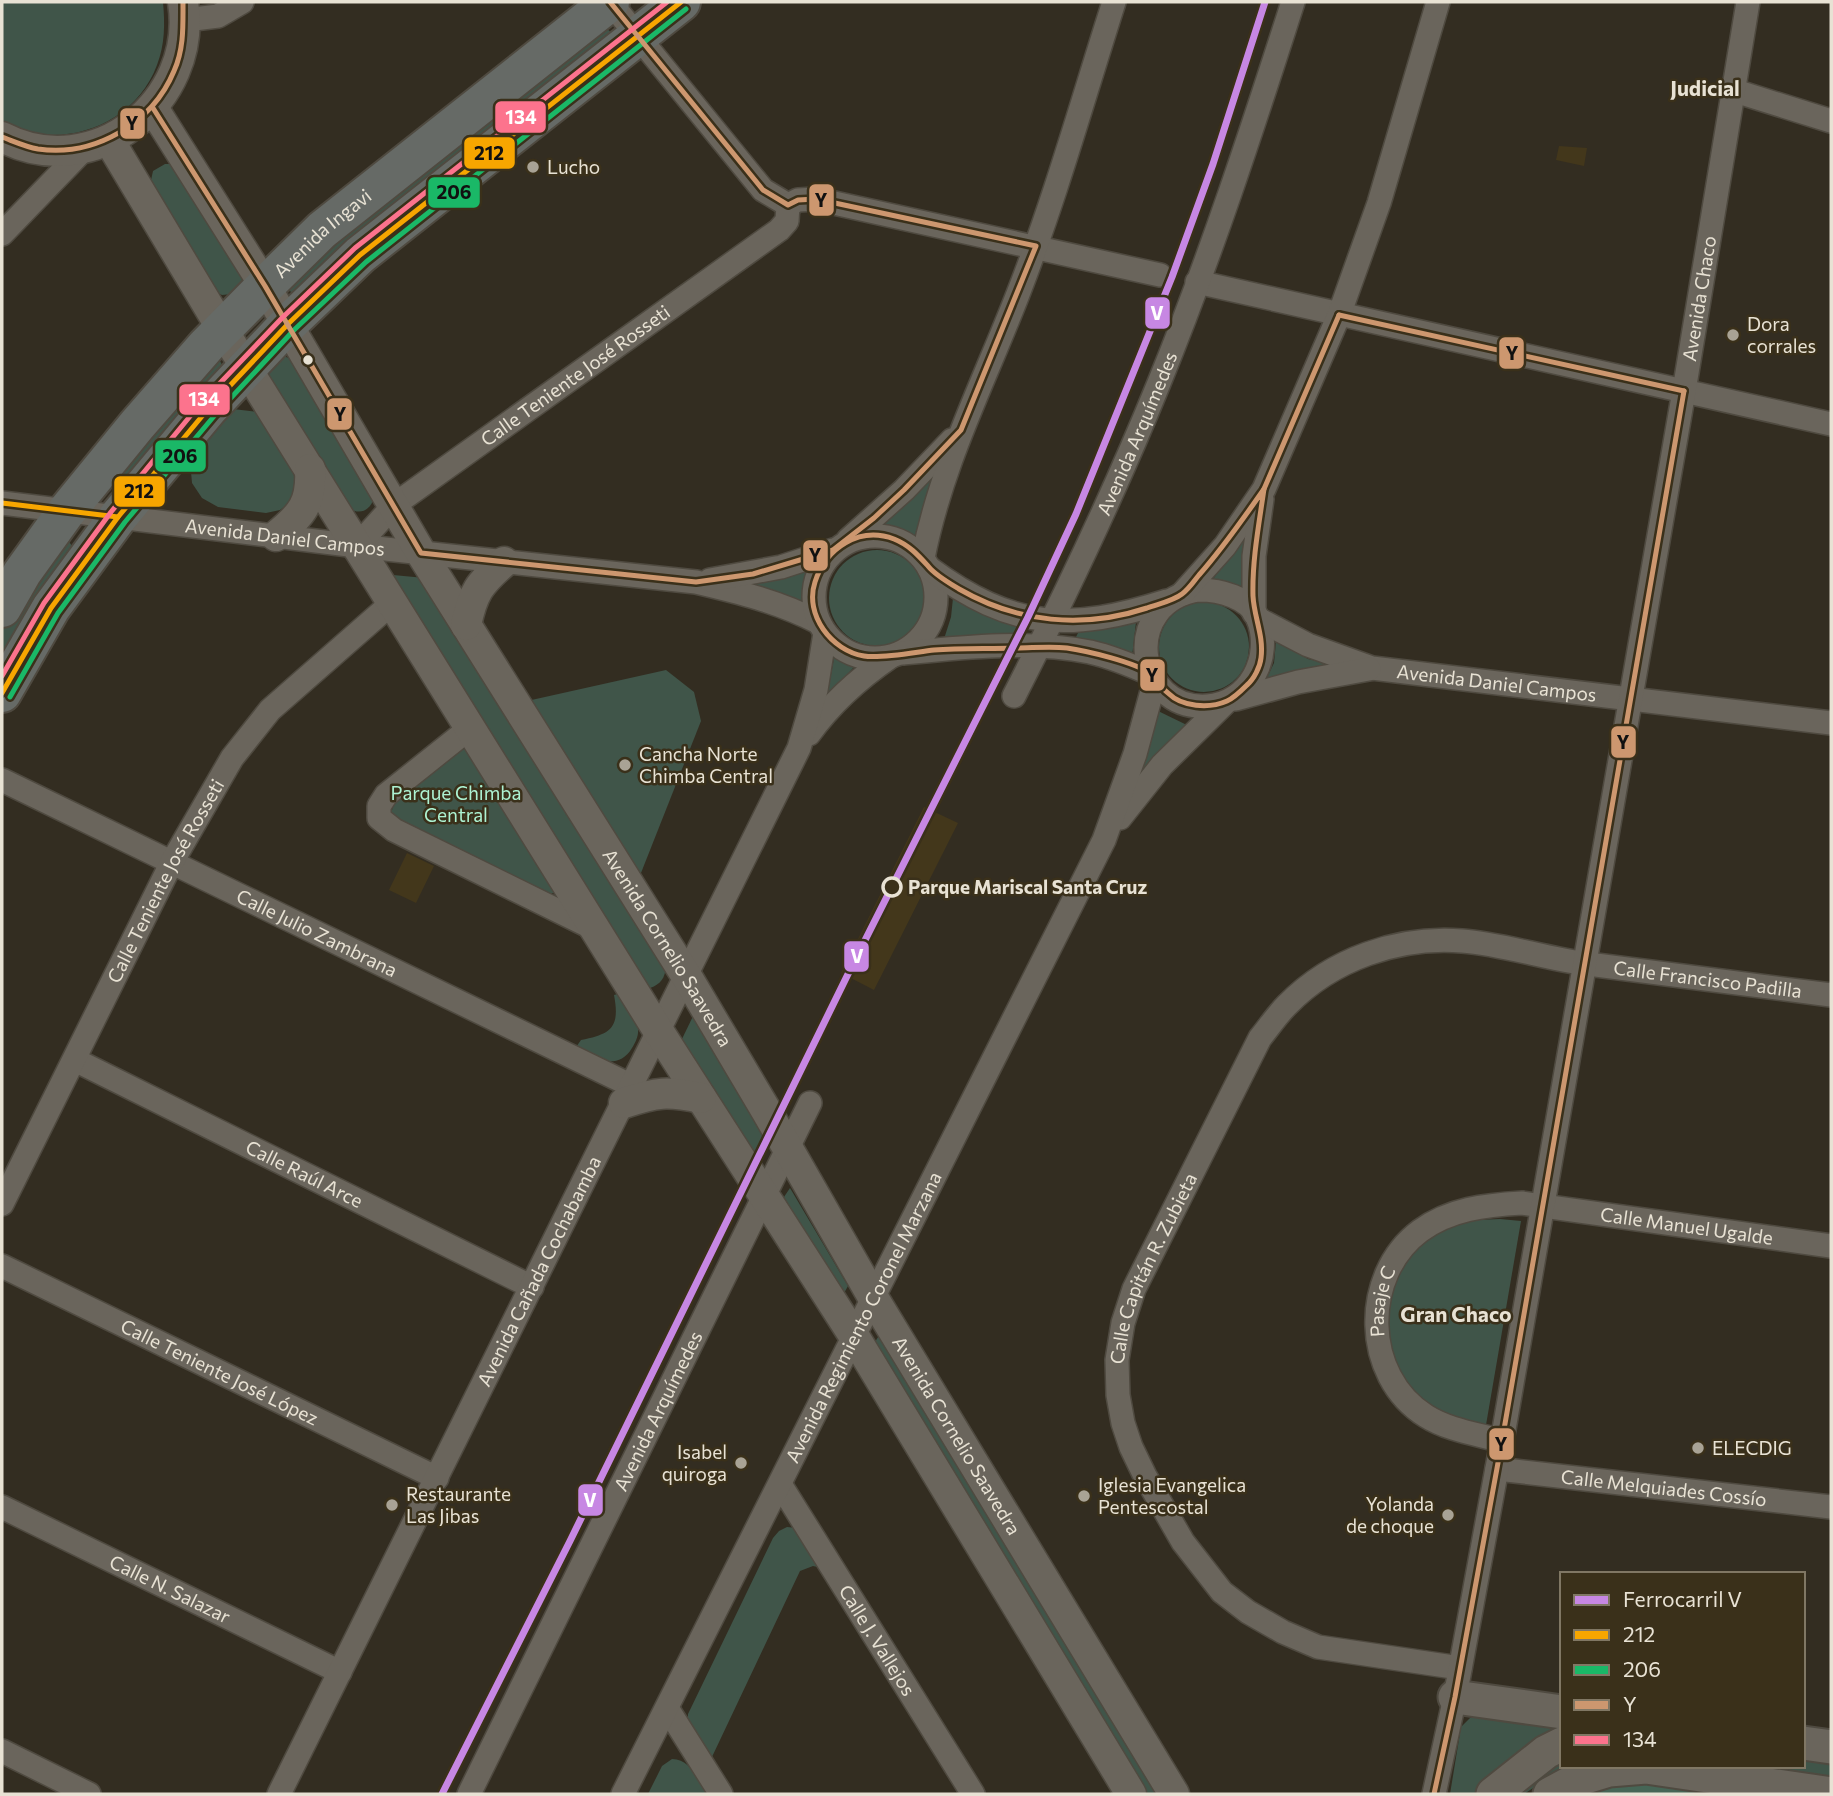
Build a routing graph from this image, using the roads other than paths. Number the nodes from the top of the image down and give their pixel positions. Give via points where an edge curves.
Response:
1 (242, 2) edge
2 (610, 2) edge
3 (681, 2) edge
4 (1114, 2) edge
5 (1293, 2) edge
6 (1438, 2) edge
7 (1748, 2) edge
8 (184, 11) edge
9 (638, 37) junction
10 (1732, 90) junction
11 (153, 107) junction
12 (1831, 121) edge
13 (2, 137) edge
14 (98, 144) junction
15 (788, 205) junction
16 (2, 234) edge
17 (1037, 246) junction
18 (1160, 275) dead end
19 (1197, 282) junction
20 (265, 286) junction
21 (1339, 315) junction
22 (288, 324) junction
23 (222, 329) junction
24 (246, 368) junction
25 (1684, 391) junction
26 (1831, 424) edge
27 (961, 430) junction
28 (310, 469) junction
29 (1264, 489) junction
30 (2, 503) edge
31 (394, 505) junction
32 (66, 512) junction
33 (118, 517) junction
34 (276, 536) junction
35 (357, 546) junction
36 (837, 547) junction
37 (421, 553) junction
38 (504, 562) junction
39 (926, 563) junction
40 (696, 582) junction
41 (1174, 598) junction
42 (392, 603) junction
43 (2, 608) edge
44 (1256, 616) junction
45 (1050, 621) junction
46 (466, 625) junction
47 (822, 628) junction
48 (1039, 647) junction
49 (895, 655) junction
50 (1372, 668) junction
51 (1153, 677) junction
52 (2, 693) edge
53 (1014, 696) dead end
54 (1629, 700) junction
55 (1227, 702) junction
56 (1831, 723) edge
57 (470, 728) junction
58 (799, 748) junction
59 (2, 780) edge
60 (1104, 840) junction
61 (172, 862) junction
62 (595, 929) junction
63 (1584, 964) junction
64 (687, 977) junction
65 (1831, 995) edge
66 (659, 1032) junction
67 (75, 1060) junction
68 (628, 1094) junction
69 (701, 1098) junction
70 (810, 1103) dead end
71 (787, 1150) junction
72 (764, 1197) junction
73 (2, 1205) edge
74 (1542, 1205) junction
75 (1831, 1247) edge
76 (2, 1266) edge
77 (532, 1287) junction
78 (874, 1299) junction
79 (854, 1336) junction
80 (1502, 1441) junction
81 (1497, 1469) junction
82 (437, 1478) junction
83 (780, 1484) junction
84 (2, 1507) edge
85 (1831, 1507) edge
86 (340, 1672) junction
87 (1457, 1682) junction
88 (667, 1708) junction
89 (1560, 1711) edge
90 (1805, 1743) edge
91 (1560, 1745) edge
92 (1831, 1747) edge
93 (2, 1751) edge
94 (1634, 1768) edge
95 (1653, 1768) edge
96 (89, 1794) edge
97 (279, 1794) edge
98 (469, 1794) edge
99 (623, 1794) edge
100 (721, 1794) edge
101 (973, 1794) edge
102 (1131, 1794) edge
103 (1174, 1794) edge
104 (1434, 1794) edge
105 (1493, 1794) edge
106 (1550, 1794) edge
107 (1831, 1794) edge

1 - 8 street via 218,16
2 - 9 street
2 - 20 highway, Avenida Ingavi via 322,230
3 - 9 highway, Avenida Ingavi
4 - 17 street
5 - 19 street, Avenida Arquímedes
6 - 21 street via 1379,203
7 - 10 street, Avenida Chaco
8 - 11 street via 183,45 176,71
9 - 15 street via 763,190
9 - 22 highway, Avenida Ingavi via 360,255
10 - 12 street
10 - 25 street, Avenida Chaco
11 - 14 street via 133,126
11 - 20 street, Avenida Cornelio Saavedra
13 - 14 street via 46,150
14 - 16 street
14 - 23 street, Avenida Cornelio Saavedra
15 - 17 street via 816,199
15 - 31 street, Calle Teniente José Rosseti via 787,221 779,230
17 - 18 street
17 - 27 street
19 - 21 street
19 - 45 street, Avenida Arquímedes via 1159,383
20 - 22 street, Avenida Cornelio Saavedra
20 - 23 highway, Avenida Ingavi
21 - 25 street
21 - 29 street
22 - 24 highway, Avenida Ingavi
22 - 31 street, Avenida Cornelio Saavedra
23 - 24 street, Avenida Cornelio Saavedra
23 - 32 highway, Avenida Ingavi
24 - 28 street, Avenida Cornelio Saavedra
24 - 33 highway, Avenida Ingavi
25 - 26 street
25 - 54 street, Avenida Chaco
27 - 36 street via 904,490
27 - 39 street via 938,494
28 - 34 street via 308,500 296,519
28 - 35 street, Avenida Cornelio Saavedra
29 - 41 street via 1225,546
29 - 44 street via 1254,556
30 - 32 street, Avenida Daniel Campos
31 - 35 street, Calle Teniente José Rosseti
31 - 37 street, Avenida Cornelio Saavedra
32 - 33 street, Avenida Daniel Campos
32 - 43 highway, Avenida Ingavi
33 - 34 street, Avenida Daniel Campos
33 - 52 highway, Avenida Ingavi via 51,608
34 - 35 street, Avenida Daniel Campos
35 - 37 street, Avenida Daniel Campos
35 - 42 street, Avenida Cornelio Saavedra
36 - 39 street via 879,536 906,545
36 - 40 street, Avenida Daniel Campos via 753,574
36 - 47 street via 824,561 814,584
37 - 38 street, Avenida Daniel Campos
37 - 46 street, Avenida Cornelio Saavedra
38 - 40 street, Avenida Daniel Campos
38 - 46 street via 481,583
39 - 45 street via 957,588 986,603
39 - 49 street via 936,589 934,618 918,642
40 - 47 street, Avenida Daniel Campos via 777,604
41 - 44 street via 1199,590 1224,593
41 - 45 street via 1100,620
41 - 51 street via 1154,618 1147,636 1146,655
42 - 57 street, Avenida Cornelio Saavedra
42 - 61 street, Calle Teniente José Rosseti via 258,724 232,758
44 - 50 street, Avenida Daniel Campos via 1308,645
44 - 55 street via 1262,650 1256,673 1243,691
45 - 48 street, Avenida Arquímedes
46 - 64 street, Avenida Cornelio Saavedra
47 - 49 street via 852,653
47 - 58 street, Avenida Cañada Cochabamba via 816,690
48 - 49 street
48 - 51 street via 1092,653
48 - 53 street, Avenida Arquímedes
49 - 58 street, Avenida Cañada Cochabamba via 839,696
50 - 54 street, Avenida Daniel Campos
50 - 55 street, Avenida Daniel Campos
51 - 55 street via 1170,695 1188,704
51 - 60 street, Avenida Regimiento Coronel Marzana via 1135,754
54 - 56 street, Avenida Daniel Campos
54 - 63 street, Avenida Chaco
55 - 60 street, Avenida Regimiento Coronel Marzana via 1162,765
57 - 62 street, Avenida Cornelio Saavedra
57 - 62 street via 386,795 379,818 394,830
58 - 64 street, Avenida Cañada Cochabamba
59 - 61 street, Calle Julio Zambrana
60 - 78 street, Avenida Regimiento Coronel Marzana
61 - 67 street, Calle Teniente José Rosseti
61 - 68 street, Calle Julio Zambrana
62 - 66 street, Avenida Cornelio Saavedra
63 - 65 street, Calle Francisco Padilla
63 - 74 street, Avenida Chaco
63 - 87 street, Calle Capitán R. Zubieta via 1464,941 1434,940 1394,946 1351,960 1311,983 1260,1038 1135,1289 1123,1323 1118,1395 1131,1447 1183,1542 1222,1592 1248,1612 1318,1647
64 - 66 street, Avenida Cañada Cochabamba
64 - 71 street, Avenida Cornelio Saavedra
66 - 68 street, Avenida Cañada Cochabamba
66 - 69 street, Avenida Cornelio Saavedra
67 - 73 street, Calle Teniente José Rosseti
67 - 77 street, Calle Raúl Arce
68 - 69 street via 670,1092
68 - 77 street, Avenida Cañada Cochabamba
69 - 72 street, Avenida Cornelio Saavedra
70 - 71 street, Avenida Arquímedes
71 - 72 street, Avenida Arquímedes
71 - 78 street, Avenida Cornelio Saavedra
72 - 79 street, Avenida Cornelio Saavedra
72 - 98 street, Avenida Arquímedes
74 - 75 street, Calle Manuel Ugalde
74 - 80 street, Avenida Chaco
74 - 80 street, Pasaje C via 1492,1205 1438,1220 1402,1249 1378,1301 1377,1336 1383,1365 1401,1394 1425,1416
76 - 82 street, Calle Teniente José López
77 - 82 street, Avenida Cañada Cochabamba
78 - 79 street, Avenida Regimiento Coronel Marzana
78 - 103 street, Avenida Cornelio Saavedra
79 - 83 street, Avenida Regimiento Coronel Marzana
79 - 102 street, Avenida Cornelio Saavedra
80 - 81 street, Avenida Chaco
81 - 85 street, Calle Melquiades Cossío
81 - 87 street, Avenida Chaco
82 - 86 street, Avenida Cañada Cochabamba
83 - 88 street, Avenida Regimiento Coronel Marzana
83 - 101 street, Calle J. Vallejos
84 - 86 street, Calle N. Salazar
86 - 97 street, Avenida Cañada Cochabamba
87 - 89 main road
87 - 104 street, Avenida Chaco
88 - 99 street, Avenida Regimiento Coronel Marzana
88 - 100 street
90 - 92 main road
91 - 105 main road
93 - 96 street
94 - 106 main road via 1576,1780
95 - 107 main road

